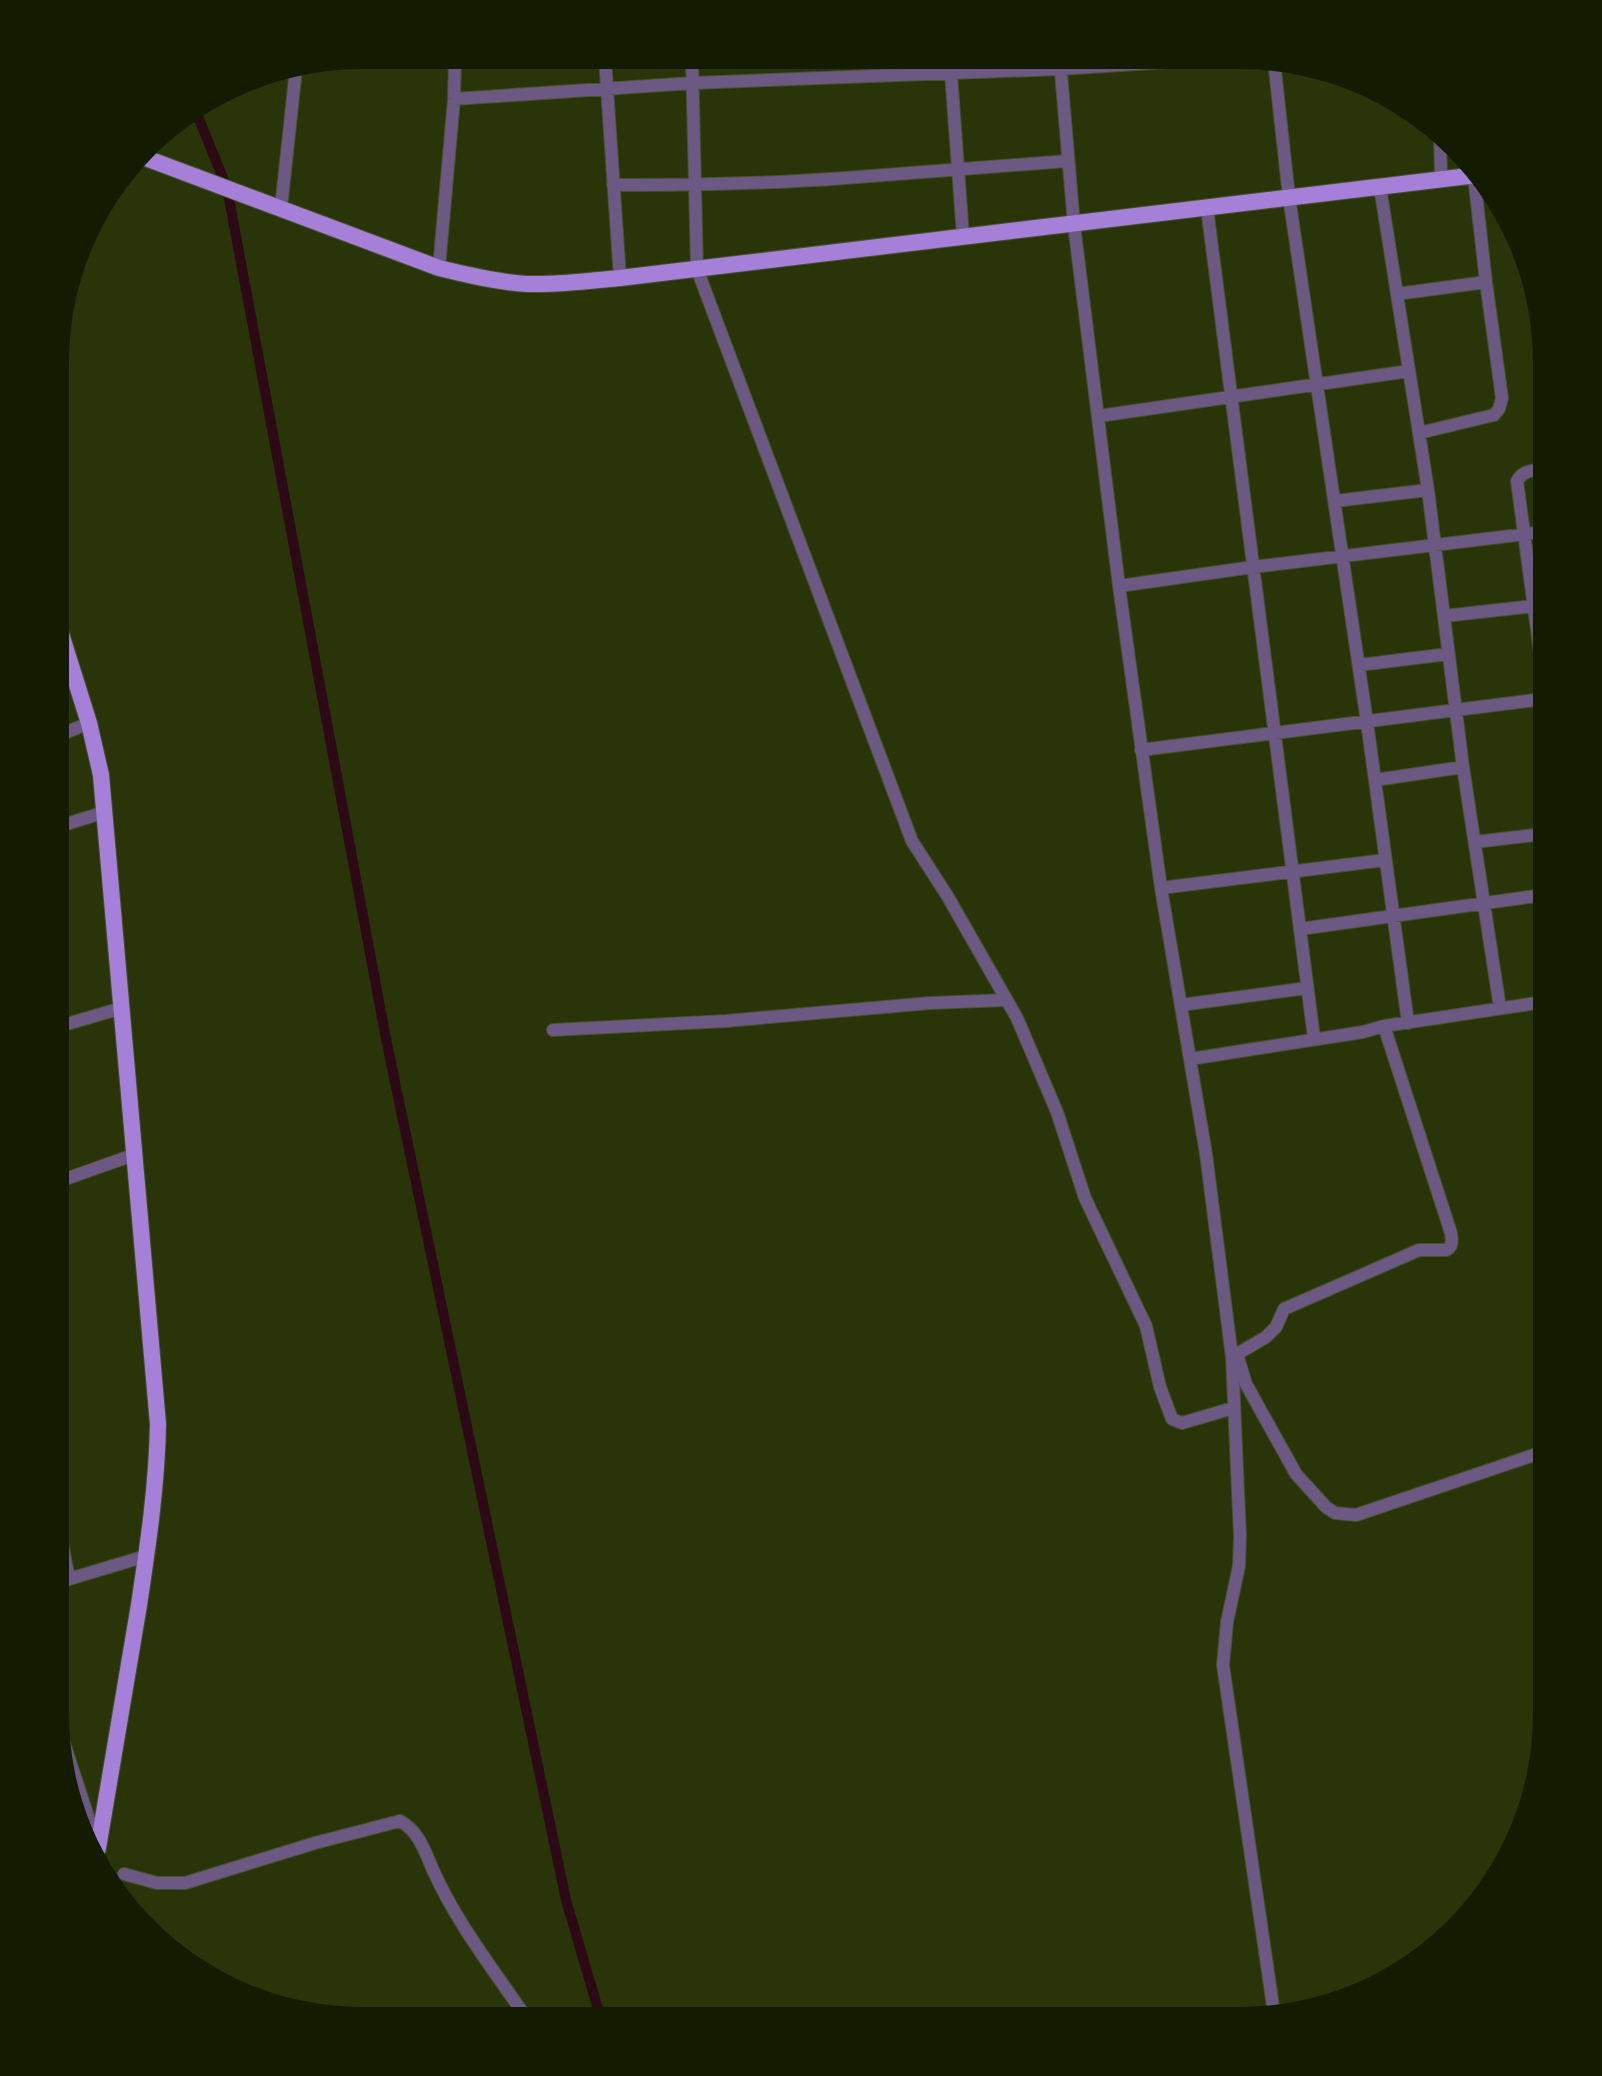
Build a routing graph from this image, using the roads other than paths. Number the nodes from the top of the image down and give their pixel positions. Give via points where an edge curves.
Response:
1 (455, 69) edge
2 (606, 69) edge
3 (692, 69) edge
4 (905, 69) edge
5 (950, 69) edge
6 (1060, 69) edge
7 (1275, 72) edge
8 (295, 77) edge
9 (693, 83) junction
10 (607, 89) junction
11 (454, 99) junction
12 (1440, 149) edge
13 (150, 160) edge
14 (1067, 161) junction
15 (956, 168) junction
16 (1466, 177) edge
17 (1441, 179) junction
18 (613, 185) junction
19 (696, 185) junction
20 (1380, 187) junction
21 (1477, 191) edge
22 (1289, 197) junction
23 (281, 208) junction
24 (1208, 208) junction
25 (1074, 225) junction
26 (963, 236) junction
27 (440, 268) junction
28 (697, 269) junction
29 (620, 278) junction
30 (1486, 282) junction
31 (1397, 294) junction
32 (1409, 371) junction
33 (1317, 386) junction
34 (1233, 397) junction
35 (1099, 416) junction
36 (1419, 433) junction
37 (1533, 471) edge
38 (1428, 490) junction
39 (1335, 501) junction
40 (1533, 533) edge
41 (1525, 534) junction
42 (1435, 544) junction
43 (1342, 555) junction
44 (1252, 567) junction
45 (1119, 586) junction
46 (1533, 598) edge
47 (1533, 606) edge
48 (1444, 616) junction
49 (1448, 654) junction
50 (69, 659) edge
51 (1359, 665) junction
52 (1533, 700) edge
53 (1455, 709) junction
54 (1367, 722) junction
55 (89, 723) junction
56 (69, 731) edge
57 (1275, 734) junction
58 (1141, 750) junction
59 (1463, 767) junction
60 (1375, 780) junction
61 (105, 812) junction
62 (69, 823) edge
63 (1533, 835) edge
64 (1475, 842) junction
65 (1385, 860) junction
66 (1291, 872) junction
67 (1161, 888) junction
68 (1533, 896) edge
69 (1484, 903) junction
70 (1392, 915) junction
71 (1300, 928) junction
72 (1307, 988) junction
73 (1007, 1000) junction
74 (1533, 1003) edge
75 (1181, 1005) junction
76 (122, 1008) junction
77 (1500, 1008) junction
78 (69, 1023) edge
79 (1408, 1023) junction
80 (1384, 1026) junction
81 (553, 1030) dead end
82 (1314, 1038) junction
83 (1190, 1059) junction
84 (135, 1154) junction
85 (69, 1179) edge
86 (1234, 1355) junction
87 (1233, 1408) junction
88 (1533, 1455) edge
89 (146, 1556) junction
90 (69, 1579) edge
91 (99, 1843) edge
92 (124, 1874) dead end
93 (1273, 2005) edge
94 (519, 2007) edge

1 - 11 street
2 - 10 street
3 - 9 street
4 - 9 street
5 - 15 street
6 - 14 street
7 - 22 street
8 - 23 street
9 - 10 street
9 - 19 street
10 - 11 street
10 - 18 street
11 - 27 street
12 - 17 street
13 - 23 main road
14 - 15 street
14 - 25 street
15 - 19 street
15 - 26 street
16 - 17 main road
17 - 20 main road
18 - 19 street
18 - 29 street
19 - 28 street
20 - 22 main road
20 - 31 street
21 - 30 street
22 - 24 main road
22 - 33 street
23 - 27 main road
24 - 25 main road
24 - 34 street
25 - 26 main road
25 - 35 street
26 - 28 main road
27 - 29 main road via 527,284
28 - 29 main road
28 - 73 street via 912,841
30 - 31 street
30 - 36 street via 1501,382 1499,409 1485,418
31 - 32 street
32 - 33 street
32 - 36 street
33 - 34 street
33 - 39 street
34 - 35 street
34 - 44 street
35 - 45 street
36 - 38 street
37 - 41 street via 1517,481
38 - 39 street
38 - 42 street
39 - 43 street
40 - 41 street
41 - 42 street
41 - 46 street
42 - 43 street
42 - 48 street
43 - 44 street
43 - 51 street
44 - 45 street
44 - 57 street
45 - 58 street
47 - 48 street
48 - 49 street
49 - 51 street
49 - 53 street
50 - 55 main road
51 - 54 street
52 - 53 street
53 - 54 street
53 - 59 street
54 - 57 street
54 - 60 street
55 - 56 street
55 - 61 main road via 97,748
57 - 58 street
57 - 66 street
58 - 67 street
59 - 60 street
59 - 64 street
60 - 65 street
61 - 62 street
61 - 76 main road
63 - 64 street
64 - 69 street
65 - 66 street
65 - 70 street
66 - 67 street
66 - 71 street
67 - 75 street
68 - 69 street
69 - 70 street
69 - 77 street
70 - 71 street
70 - 79 street
71 - 72 street
72 - 75 street
72 - 82 street
73 - 81 street
73 - 87 street via 1043,1078 1085,1198 1146,1326 1172,1419 1182,1423
74 - 77 street
75 - 83 street
76 - 78 street
76 - 84 main road
77 - 79 street
79 - 80 street
80 - 82 street
80 - 86 street via 1452,1242 1446,1250 1419,1250 1284,1309 1276,1327 1266,1337
82 - 83 street
83 - 86 street
84 - 85 street
84 - 89 main road via 158,1424
86 - 87 street
86 - 88 street via 1296,1474 1335,1513 1356,1515
87 - 93 street via 1239,1566 1223,1665
89 - 90 street
89 - 91 main road
92 - 94 street via 157,1883 185,1882 400,1821 418,1837 449,1900

